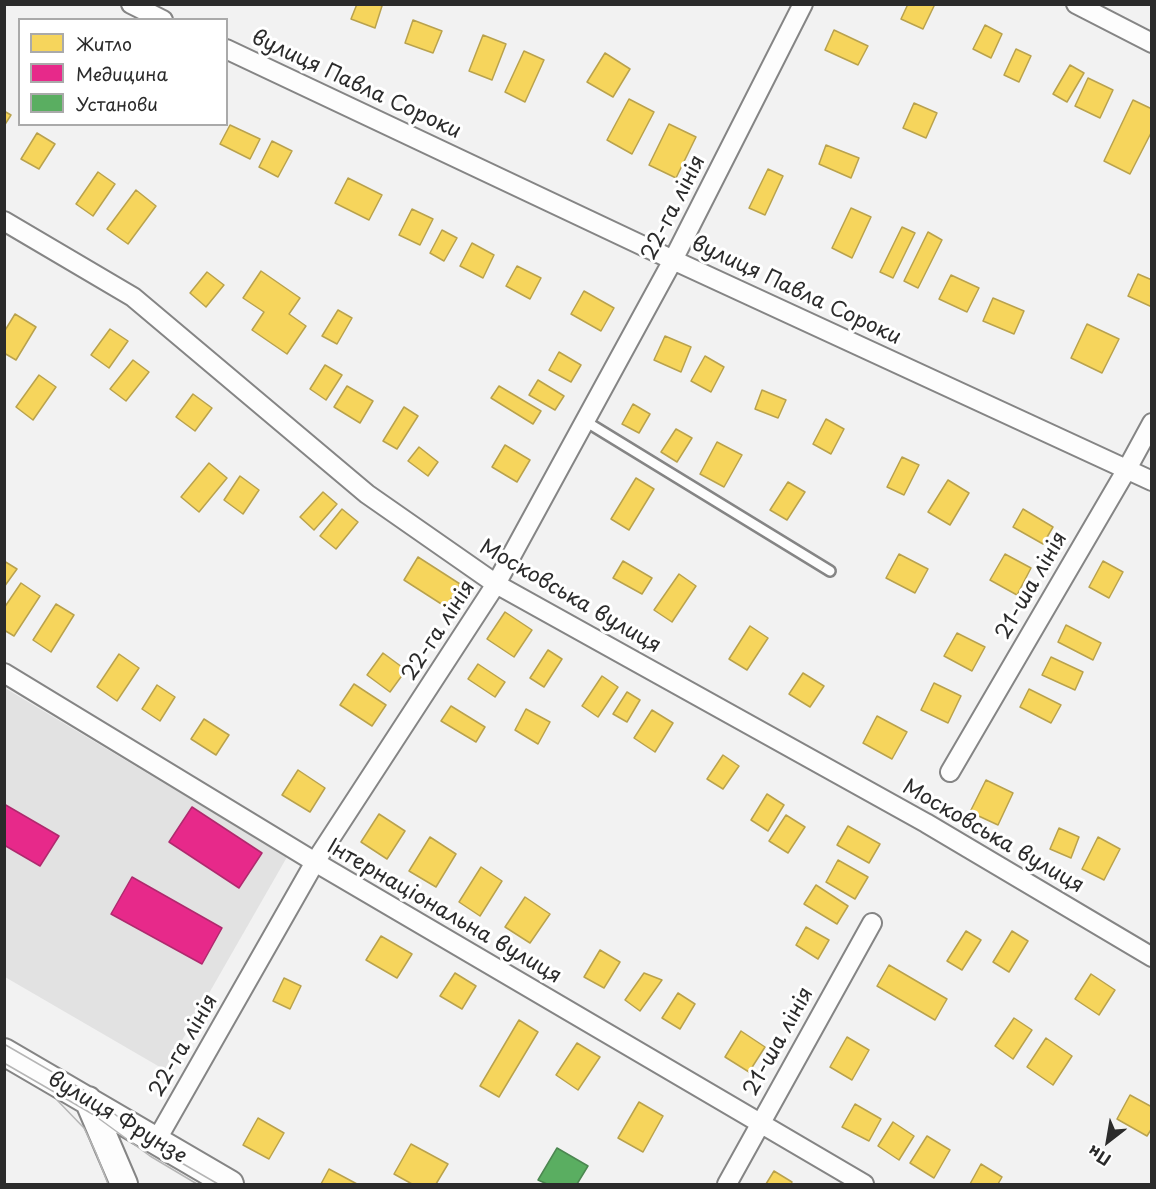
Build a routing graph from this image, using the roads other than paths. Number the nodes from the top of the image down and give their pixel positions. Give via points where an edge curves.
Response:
1 (131, 4) edge
2 (803, 4) edge
3 (1076, 4) edge
4 (159, 18) edge
5 (1152, 43) edge
6 (228, 51) edge
7 (4, 221) edge
8 (673, 260) junction
9 (585, 421) junction
10 (1152, 423) edge
11 (1126, 469) junction
12 (1152, 481) edge
13 (830, 571) dead end
14 (496, 584) junction
15 (4, 673) edge
16 (950, 772) dead end
17 (315, 862) junction
18 (872, 922) dead end
19 (1152, 957) edge
20 (4, 1052) edge
21 (88, 1100) junction
22 (760, 1122) junction
23 (156, 1141) junction
24 (124, 1185) edge
25 (230, 1185) edge
26 (727, 1185) edge
27 (864, 1185) edge

1 - 4 street
2 - 8 street, 22-га лінія
3 - 5 street
6 - 8 street, вулиця Павла Сороки
7 - 14 street, Московська вулиця via 133,297 367,494
8 - 9 street, 22-га лінія
8 - 11 street, вулиця Павла Сороки
9 - 13 lane
9 - 14 street, 22-га лінія
10 - 11 street, 21-ша лінія
11 - 12 street, вулиця Павла Сороки
11 - 16 street, 21-ша лінія
14 - 17 street, 22-га лінія
14 - 19 street, Московська вулиця via 926,823
15 - 17 street, Інтернаціональна вулиця
17 - 22 street, Інтернаціональна вулиця
17 - 23 street, 22-га лінія
18 - 22 street, 21-ша лінія
20 - 21 street, вулиця Фрунзе
21 - 23 street, вулиця Фрунзе
21 - 24 street
22 - 26 street, 21-ша лінія
22 - 27 street, Інтернаціональна вулиця
23 - 25 street, вулиця Фрунзе

